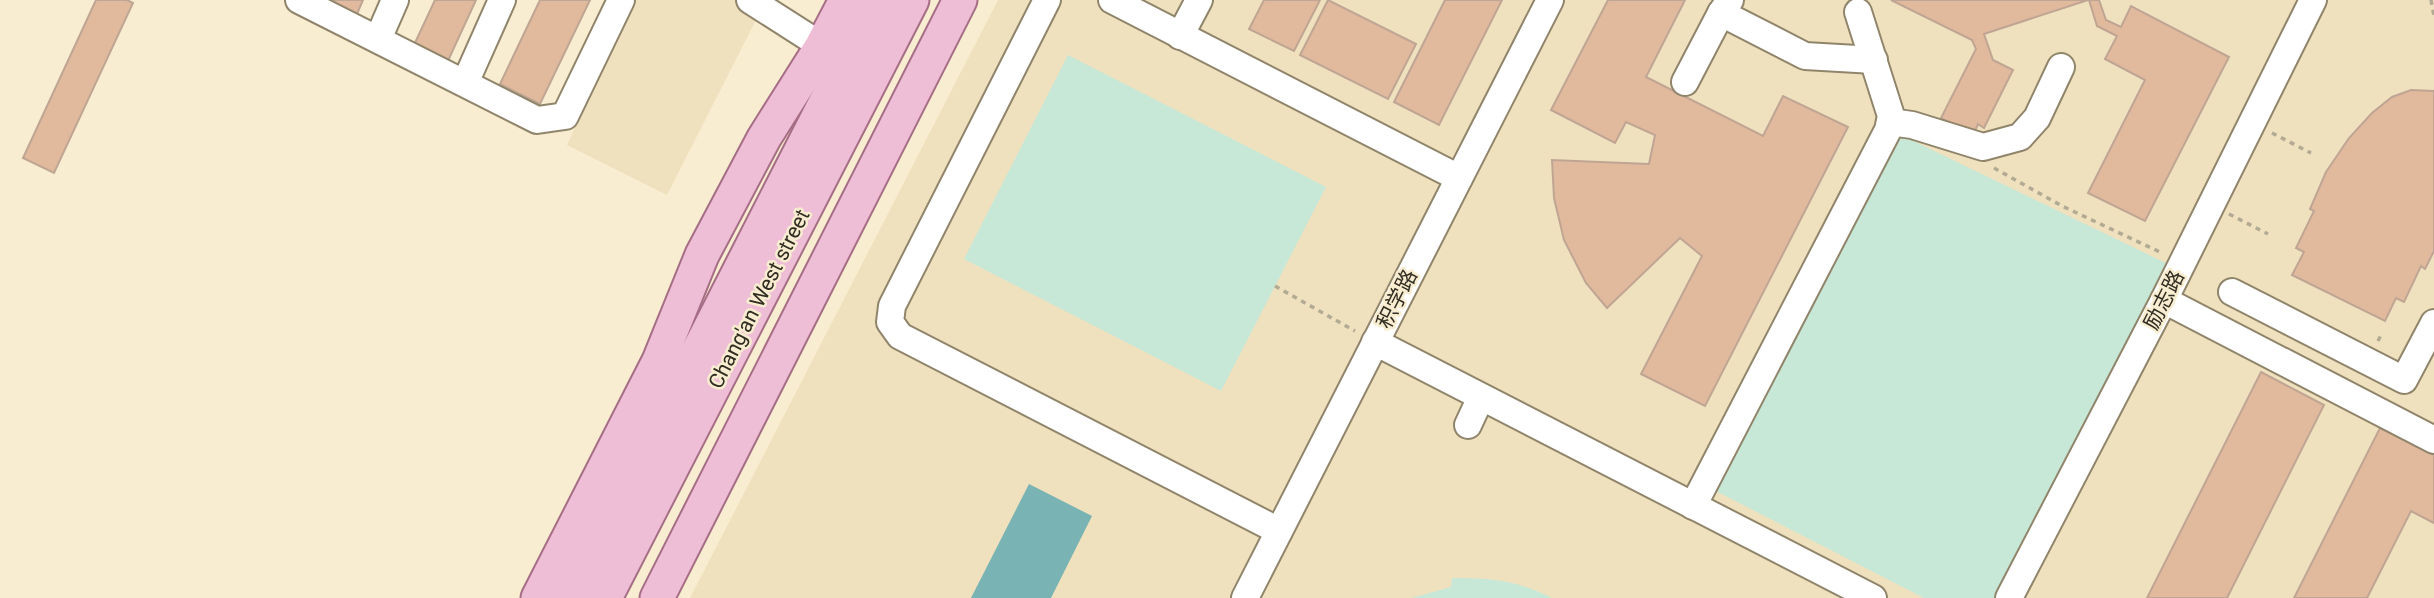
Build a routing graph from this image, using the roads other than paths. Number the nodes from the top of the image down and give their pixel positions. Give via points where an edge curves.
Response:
1 (299, 0) edge
2 (395, 0) edge
3 (502, 0) edge
4 (621, 0) edge
5 (750, 0) edge
6 (846, 0) edge
7 (878, 0) edge
8 (912, 0) edge
9 (960, 0) edge
10 (1047, 0) edge
11 (1112, 0) edge
12 (1199, 0) edge
13 (1550, 0) edge
14 (2313, 0) edge
15 (1726, 6) edge
16 (1858, 12) dead end
17 (1180, 36) junction
18 (378, 39) junction
19 (834, 54) junction
20 (1874, 60) junction
21 (2061, 67) dead end
22 (1685, 82) dead end
23 (465, 83) junction
24 (1890, 122) junction
25 (1459, 178) junction
26 (2232, 292) dead end
27 (2164, 300) junction
28 (2434, 323) edge
29 (1375, 342) junction
30 (1481, 397) junction
31 (1468, 425) dead end
32 (2434, 440) edge
33 (1693, 506) junction
34 (1279, 531) junction
35 (538, 598) edge
36 (572, 598) edge
37 (605, 598) edge
38 (657, 598) edge
39 (1245, 598) edge
40 (1873, 598) edge
41 (2009, 598) edge

1 - 18 street
2 - 18 street
3 - 23 street
4 - 23 street via 565,116 537,120
5 - 19 street
6 - 19 main road
7 - 19 main road, Chang'an West street
8 - 37 main road, Chang'an West street
9 - 38 main road
10 - 34 street via 892,306 890,322 900,336
11 - 17 street
12 - 17 street
13 - 25 street, 积学路
14 - 27 street, 励志路
15 - 20 street via 1805,56
15 - 22 street
16 - 20 street
17 - 25 street
18 - 23 street
19 - 35 main road via 764,138 702,255 659,361
19 - 36 main road, Chang'an West street
20 - 24 street
21 - 24 street via 2037,118 2020,137 1983,147
24 - 33 street
25 - 29 street, 积学路
26 - 28 street via 2404,380
27 - 32 street
27 - 41 street, 励志路
29 - 30 street
29 - 34 street, 积学路
30 - 31 street
30 - 33 street
33 - 40 street
34 - 39 street, 积学路

